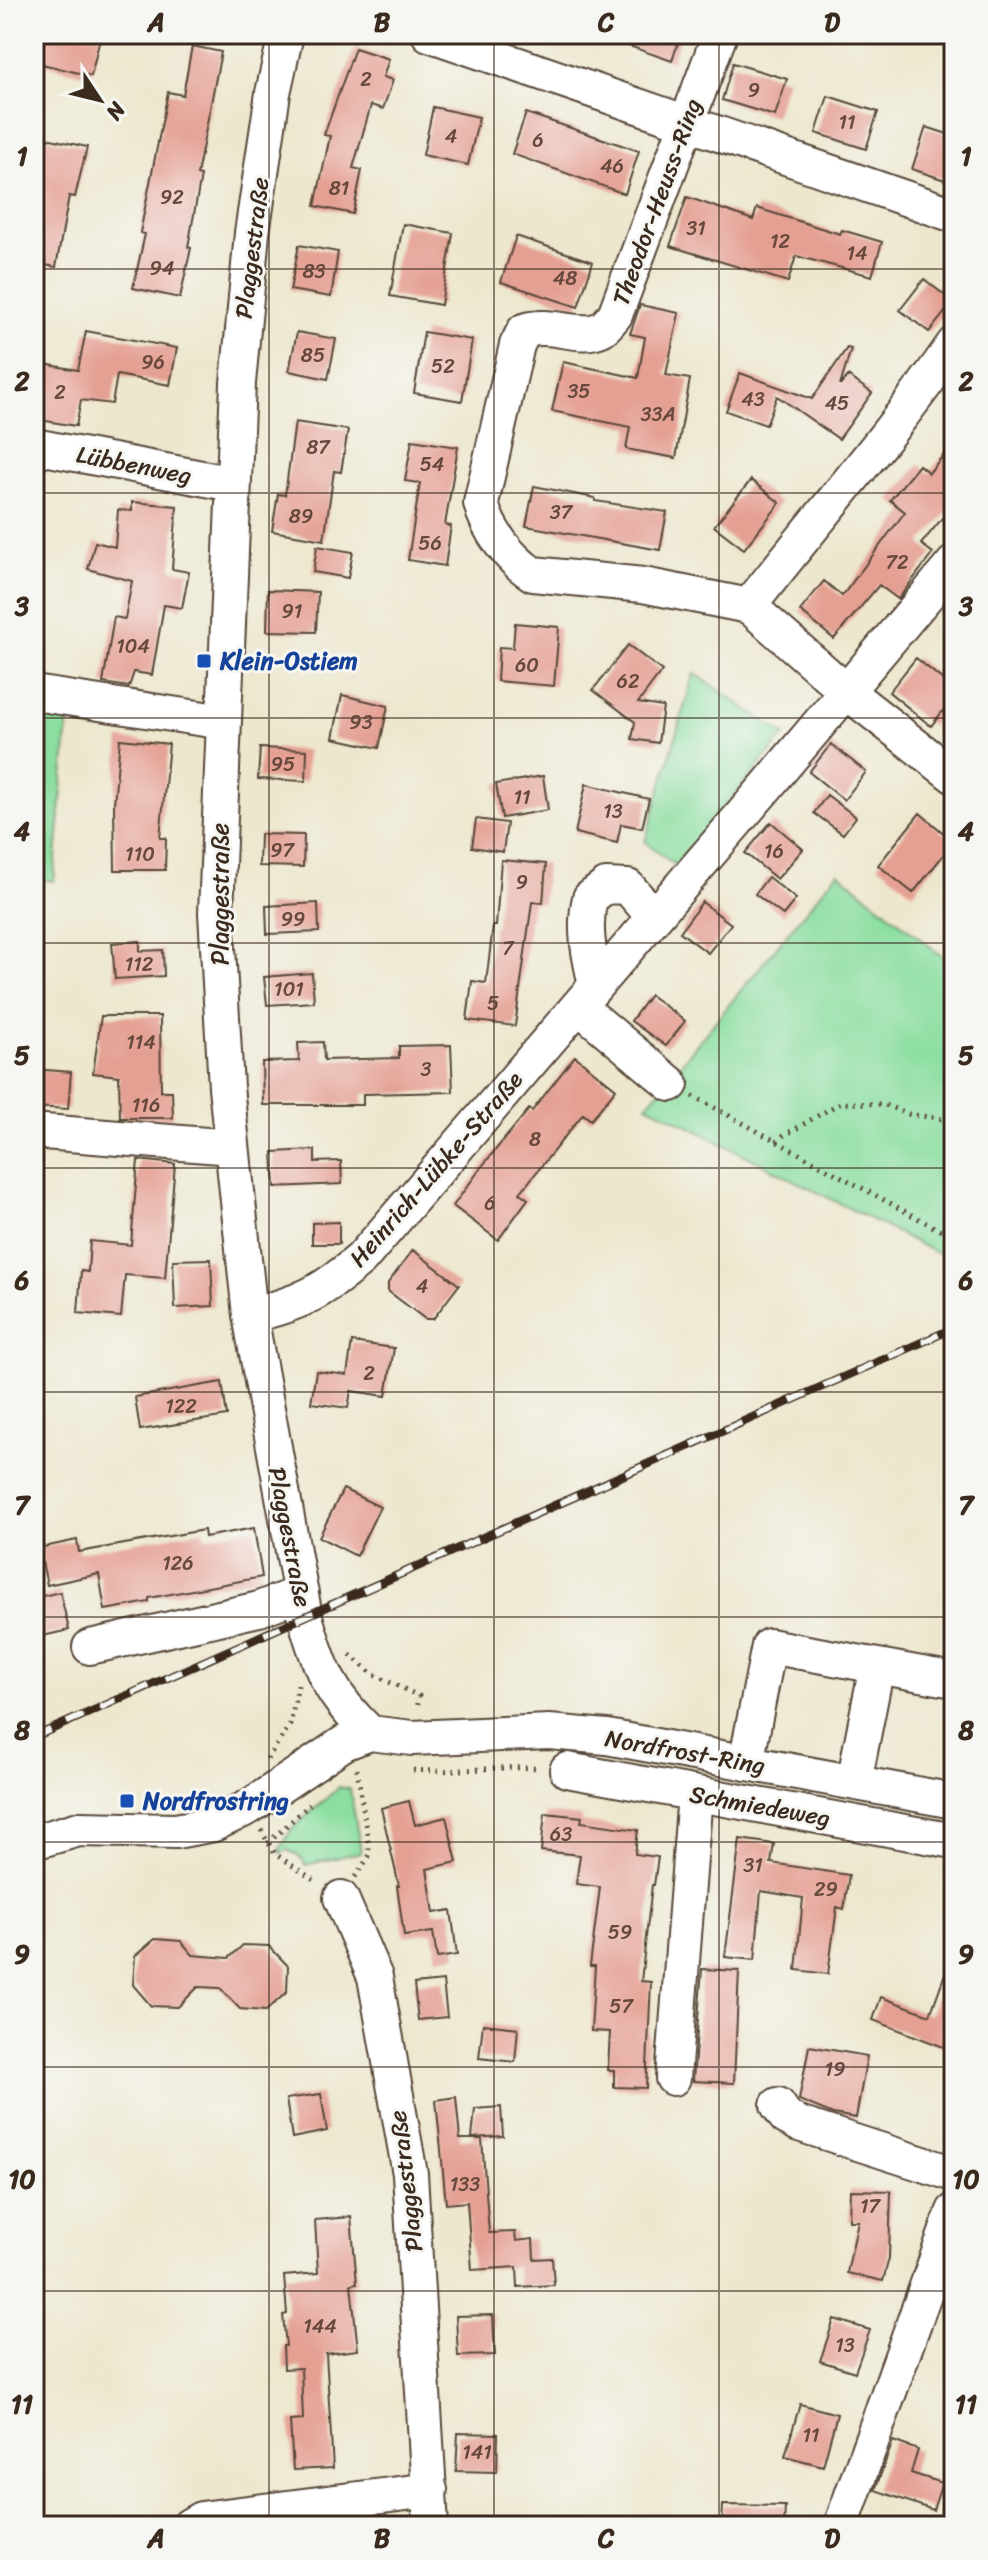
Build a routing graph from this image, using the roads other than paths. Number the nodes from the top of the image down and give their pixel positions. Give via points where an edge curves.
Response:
1 (286, 34) edge
2 (429, 34) edge
3 (720, 34) edge
4 (685, 124) junction
5 (954, 215) edge
6 (954, 344) edge
7 (34, 446) edge
8 (233, 484) junction
9 (954, 563) edge
10 (749, 606) junction
11 (847, 692) junction
12 (34, 693) edge
13 (224, 722) junction
14 (954, 776) edge
15 (654, 917) junction
16 (587, 995) junction
17 (671, 1084) road end
18 (44, 1132) dead end
19 (232, 1147) junction
20 (250, 1315) junction
21 (301, 1593) junction
22 (90, 1647) dead end
23 (877, 1666) junction
24 (954, 1680) edge
25 (368, 1749) junction
26 (746, 1763) junction
27 (567, 1770) road end
28 (854, 1782) junction
29 (695, 1794) junction
30 (954, 1801) edge
31 (954, 1841) edge
32 (34, 1842) edge
33 (341, 1898) road end
34 (673, 2078) dead end
35 (778, 2105) dead end
36 (954, 2174) edge
37 (954, 2211) edge
38 (430, 2490) junction
39 (189, 2526) edge
40 (431, 2526) edge
41 (841, 2526) edge

1 - 8 street, Plaggestraße via 252,233
2 - 4 street
3 - 4 street, Theodor-Heuss-Ring
4 - 5 street
4 - 10 street, Theodor-Heuss-Ring via 615,315 593,331 538,325 524,331 481,503 484,517 518,565 533,574 643,585
6 - 10 street
7 - 8 street, Lübbenweg
8 - 13 street, Plaggestraße
9 - 11 street
10 - 11 street
11 - 14 street
11 - 15 street, Heinrich-Lübke-Straße
12 - 13 street
13 - 19 street, Plaggestraße via 216,913
15 - 16 street, Heinrich-Lübke-Straße
15 - 16 street via 628,887 606,886 590,898
16 - 17 street
16 - 20 street, Heinrich-Lübke-Straße via 361,1259 302,1301
18 - 19 street
19 - 20 street, Plaggestraße
20 - 21 street, Plaggestraße
21 - 22 street via 259,1609
21 - 25 street, Plaggestraße via 318,1660
23 - 24 street
23 - 26 street via 769,1646
23 - 28 street
25 - 26 street, Nordfrost-Ring via 410,1754 549,1732 607,1737
25 - 32 street via 344,1743 249,1807 214,1824 176,1831 79,1829
26 - 28 street, Nordfrost-Ring
27 - 29 street, Schmiedeweg
28 - 30 street, Nordfrost-Ring
29 - 31 street, Schmiedeweg
29 - 34 street
33 - 38 street, Plaggestraße via 375,1977 410,2174
35 - 36 street via 799,2124
37 - 41 street
38 - 39 street via 201,2519
38 - 40 street, Plaggestraße

